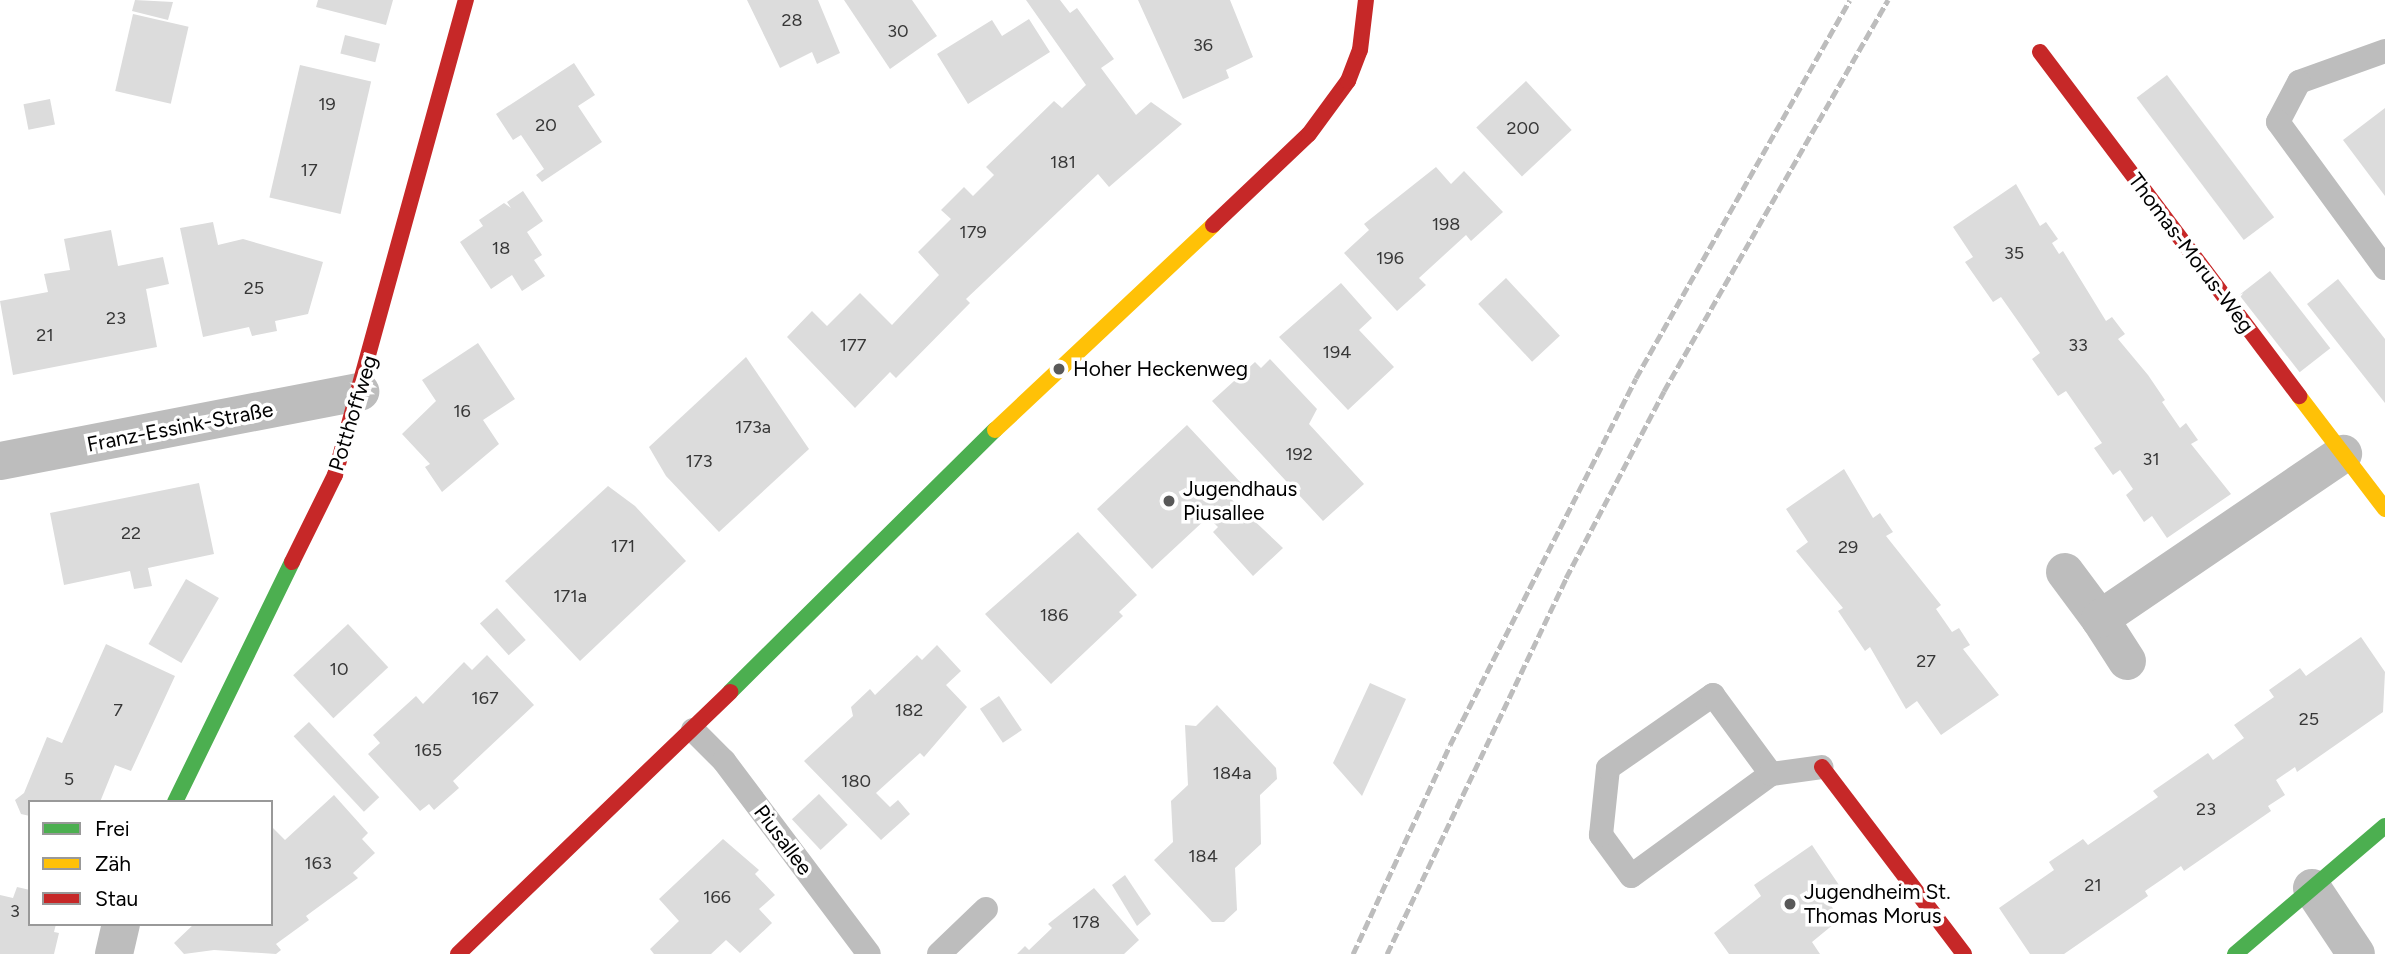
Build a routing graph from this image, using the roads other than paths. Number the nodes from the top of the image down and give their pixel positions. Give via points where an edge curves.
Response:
1 (466, 0) edge
2 (1366, 0) edge
3 (2385, 51) edge
4 (2040, 52) dead end
5 (2385, 268) edge
6 (360, 392) junction
7 (2343, 454) junction
8 (0, 461) edge
9 (2385, 509) edge
10 (2065, 572) dead end
11 (2100, 620) junction
12 (2127, 662) dead end
13 (693, 730) junction
14 (1822, 767) joint
15 (1771, 774) junction
16 (176, 800) edge
17 (2385, 826) edge
18 (2312, 888) junction
19 (986, 909) dead end
20 (121, 926) edge
21 (114, 954) edge
22 (458, 954) edge
23 (869, 954) edge
24 (939, 954) edge
25 (1965, 954) edge
26 (2235, 954) edge
27 (2356, 954) edge

1 - 6 street, Potthoffweg
2 - 13 street via 1360,50 1348,81 1309,134 891,528
3 - 5 lane via 2299,82 2278,122
4 - 7 street, Thomas-Morus-Weg
6 - 8 street, Franz-Essink-Straße
6 - 16 street, Potthoffweg via 335,475
7 - 9 street, Thomas-Morus-Weg
7 - 11 street
10 - 11 street
11 - 12 street
13 - 22 street
13 - 23 lane, Piusallee via 724,761
14 - 15 lane
14 - 25 street
15 - 15 lane via 1713,695 1608,768 1601,835 1631,876
17 - 18 street
18 - 26 street
18 - 27 street
19 - 24 lane
20 - 21 street

